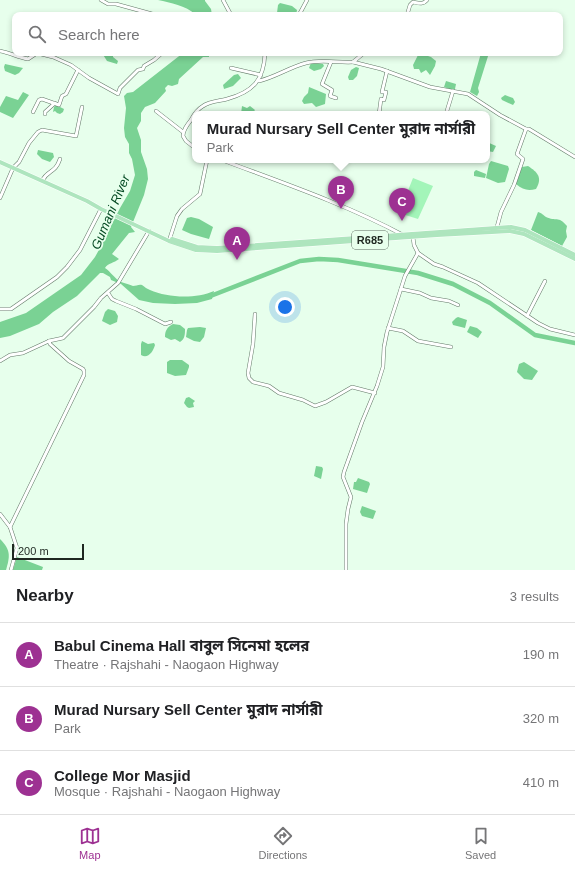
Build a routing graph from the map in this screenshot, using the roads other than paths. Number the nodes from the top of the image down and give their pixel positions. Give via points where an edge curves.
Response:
1 (101, 0) edge
2 (223, 0) edge
3 (307, 0) edge
4 (427, 0) edge
5 (145, 12) edge
6 (229, 12) edge
7 (301, 12) edge
8 (408, 12) edge
9 (0, 51) edge
10 (12, 54) edge
11 (17, 56) edge
12 (32, 56) edge
13 (49, 56) edge
14 (159, 56) edge
15 (264, 56) edge
16 (361, 56) edge
17 (331, 62) junction
18 (354, 62) junction
19 (231, 68) dead end
20 (78, 70) junction
21 (387, 71) junction
22 (261, 75) junction
23 (259, 81) junction
24 (454, 91) junction
25 (336, 98) dead end
26 (55, 103) junction
27 (82, 107) dead end
28 (156, 111) dead end
29 (197, 111) edge
30 (380, 111) edge
31 (447, 111) edge
32 (33, 112) dead end
33 (45, 114) dead end
34 (192, 118) edge
35 (526, 129) junction
36 (183, 132) junction
37 (192, 146) edge
38 (575, 157) edge
39 (60, 159) dead end
40 (0, 162) edge
41 (206, 163) edge
42 (230, 163) edge
43 (13, 168) junction
44 (42, 181) junction
45 (0, 198) edge
46 (101, 209) junction
47 (497, 227) junction
48 (149, 231) junction
49 (466, 231) junction
50 (403, 235) junction
51 (413, 237) junction
52 (377, 238) junction
53 (169, 239) junction
54 (418, 252) junction
55 (575, 255) edge
56 (575, 260) edge
57 (545, 281) dead end
58 (401, 289) junction
59 (108, 293) junction
60 (458, 305) dead end
61 (0, 310) edge
62 (255, 314) dead end
63 (527, 316) junction
64 (171, 322) dead end
65 (388, 328) junction
66 (575, 335) edge
67 (49, 342) junction
68 (451, 347) dead end
69 (0, 361) edge
70 (375, 393) junction
71 (0, 514) edge
72 (10, 527) junction
73 (11, 570) edge
74 (346, 570) edge

1 - 5 street via 108,4
2 - 6 street
3 - 7 street
4 - 8 street via 420,4 413,2
9 - 10 street
11 - 12 street via 28,59
13 - 20 street
14 - 20 street via 138,70 120,88 118,94
15 - 22 street
16 - 18 street
17 - 18 street
17 - 23 street via 306,63
17 - 25 street via 322,84 332,90 330,96
18 - 21 street
19 - 22 street
20 - 26 street via 59,105
21 - 24 street via 430,87
21 - 30 street via 382,92 386,92
22 - 23 street
23 - 29 street via 242,94 204,105
24 - 31 street
24 - 35 street via 472,96
26 - 32 street via 42,98
26 - 33 street
27 - 43 street via 76,136 42,130 38,132
28 - 36 street
34 - 36 street
35 - 38 street
35 - 47 street via 517,154 522,159
36 - 37 street via 186,141
39 - 44 street via 58,166
40 - 43 main road, R685
41 - 53 street via 200,194 180,213
42 - 50 street via 378,222
43 - 44 main road, R685
43 - 45 street
44 - 46 main road, R685 via 87,200
46 - 48 main road, R685
46 - 61 street via 80,250 67,267 12,309
47 - 49 main road, R685
47 - 55 main road, R685 via 525,230
48 - 53 main road, R685
48 - 59 street via 119,281
49 - 50 main road, R685
49 - 51 main road, R685
49 - 56 main road, R685 via 518,232
50 - 52 main road, R685
51 - 52 main road, R685
51 - 54 street
52 - 53 main road, R685 via 206,252
54 - 58 street
54 - 63 street via 434,264 478,283
57 - 63 street
58 - 60 street
58 - 65 street
59 - 64 street via 112,299 157,321 165,324
59 - 67 street via 63,338
62 - 70 street via 248,373 254,382 315,406 352,387
63 - 66 street via 550,329
65 - 68 street via 403,331 418,341
65 - 70 street via 383,367
67 - 69 street
67 - 72 street via 69,361 83,369 84,375
70 - 74 street via 343,477 351,497 346,524
71 - 72 street
72 - 73 street via 17,548

